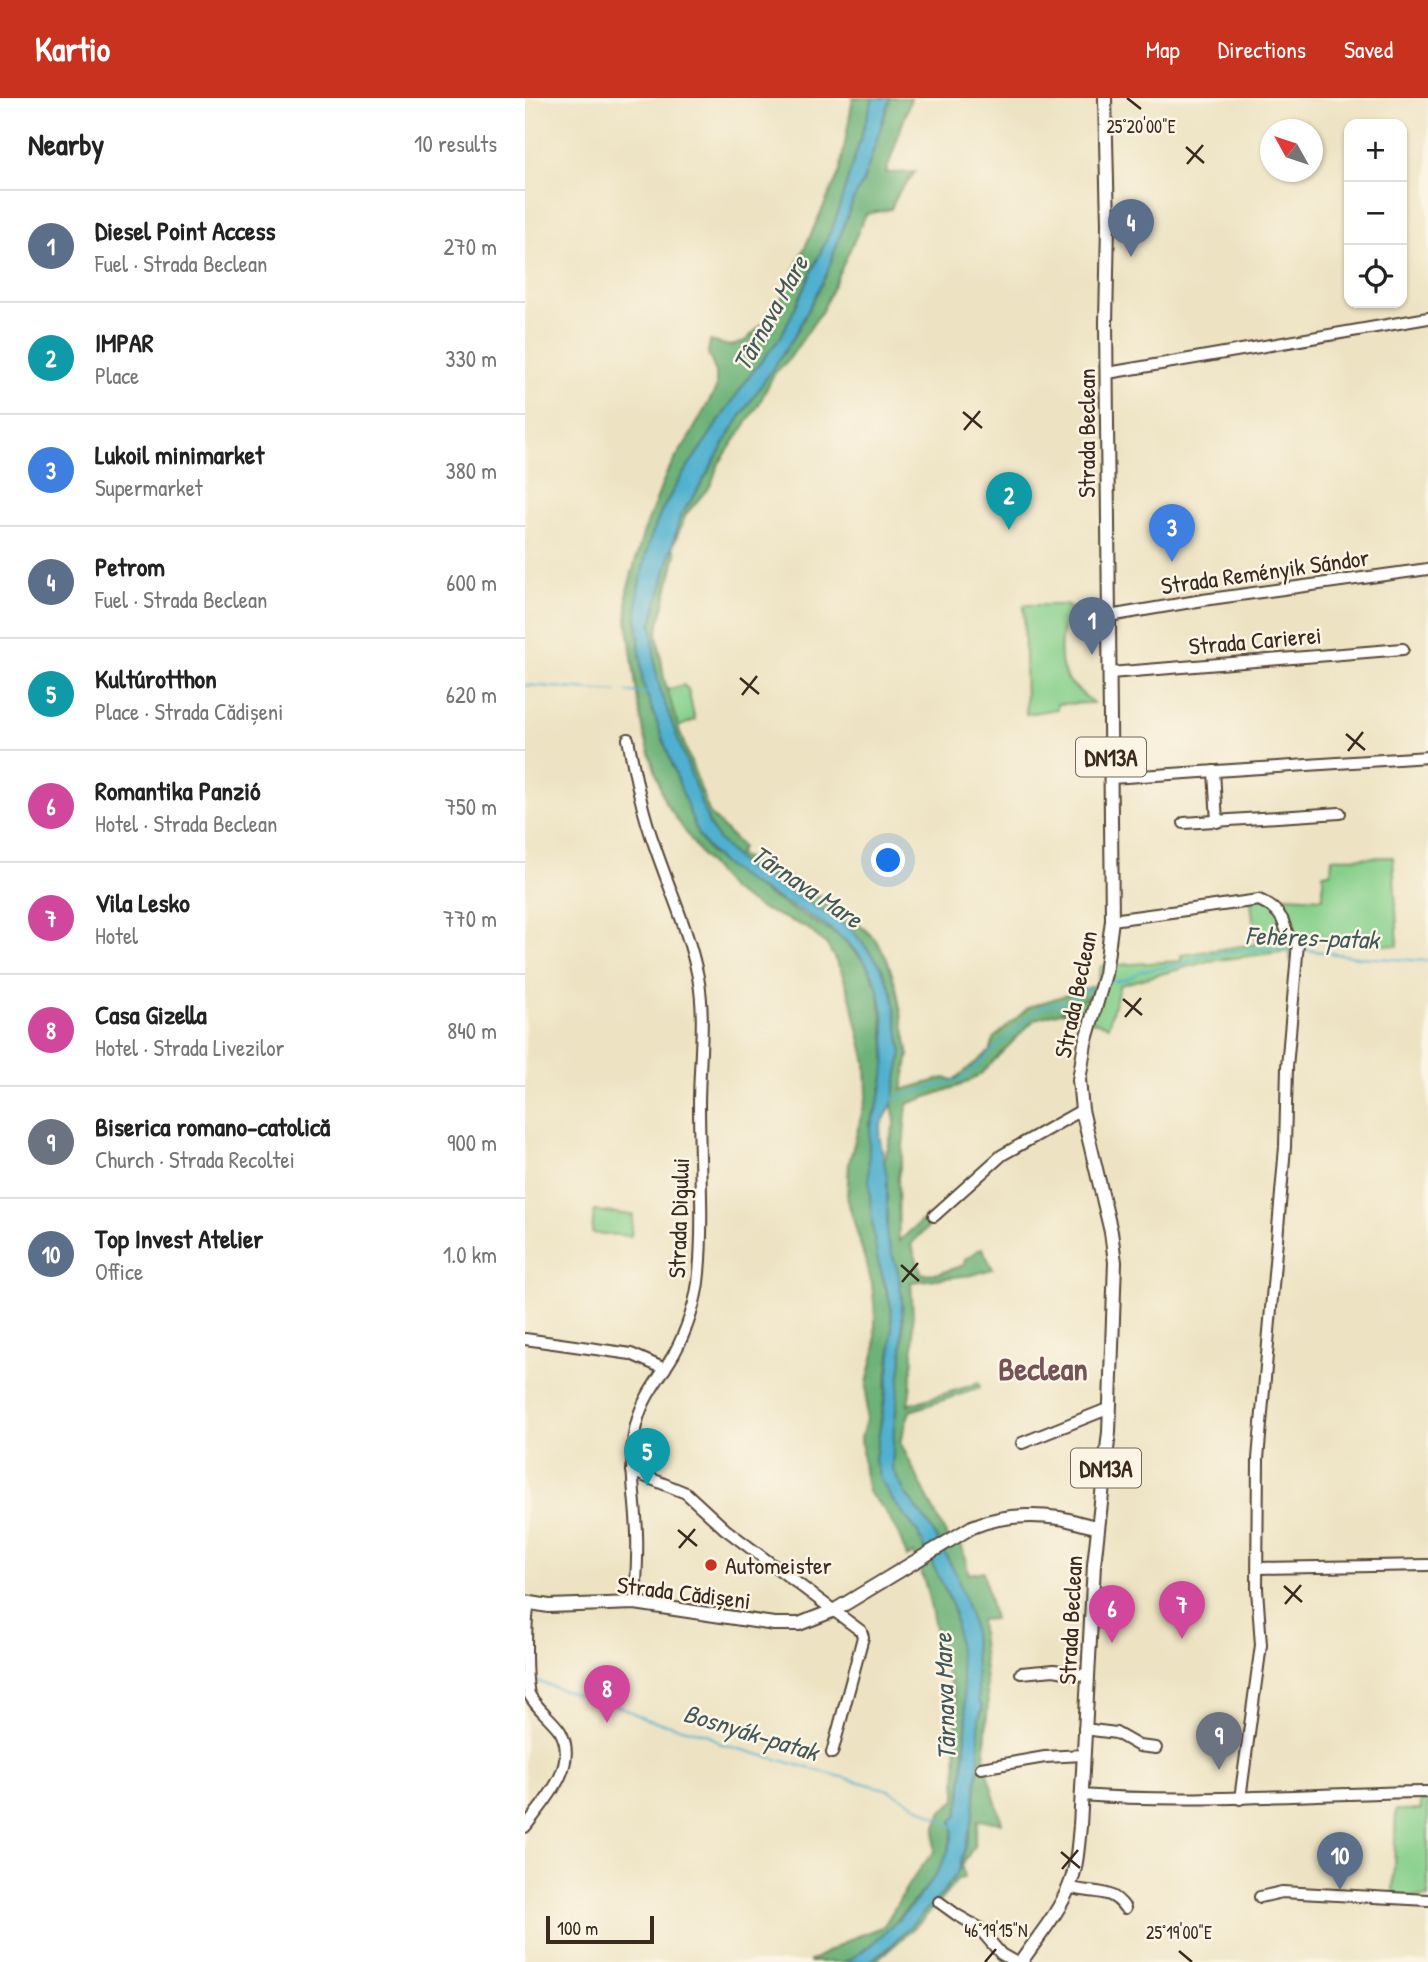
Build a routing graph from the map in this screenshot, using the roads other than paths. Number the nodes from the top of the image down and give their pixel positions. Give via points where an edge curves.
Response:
1 (1105, 98) edge
2 (1428, 318) edge
3 (1108, 373) junction
4 (1428, 569) edge
5 (1109, 616) junction
6 (1403, 649) dead end
7 (1110, 673) junction
8 (628, 739) dead end
9 (1428, 757) edge
10 (1214, 771) junction
11 (1111, 778) junction
12 (1340, 813) dead end
13 (1217, 822) junction
14 (1184, 823) dead end
15 (1112, 920) junction
16 (1082, 1110) junction
17 (934, 1216) dead end
18 (525, 1339) edge
19 (664, 1369) junction
20 (1110, 1408) junction
21 (1022, 1443) dead end
22 (632, 1471) junction
23 (1097, 1527) junction
24 (1428, 1565) edge
25 (1258, 1567) junction
26 (527, 1602) edge
27 (635, 1603) junction
28 (835, 1610) junction
29 (525, 1670) edge
30 (1021, 1673) dead end
31 (1088, 1676) junction
32 (526, 1683) edge
33 (527, 1698) edge
34 (1084, 1729) junction
35 (1156, 1748) dead end
36 (832, 1753) dead end
37 (1083, 1755) junction
38 (981, 1768) dead end
39 (1428, 1792) edge
40 (1081, 1795) junction
41 (1240, 1799) junction
42 (525, 1826) edge
43 (1069, 1887) junction
44 (1260, 1897) dead end
45 (1428, 1900) edge
46 (939, 1902) dead end
47 (1125, 1909) dead end
48 (1016, 1962) edge
49 (1021, 1962) edge

1 - 3 main road, Strada Beclean / DN13A
2 - 3 street
3 - 5 main road, Strada Beclean / DN13A
4 - 5 street, Strada Reményik Sándor
5 - 7 main road, Strada Beclean / DN13A
6 - 7 street, Strada Carierei
7 - 11 main road, Strada Beclean / DN13A
8 - 19 street, Strada Digului via 645,818 695,964 701,1007 699,1275 682,1336
9 - 10 street
10 - 11 street
10 - 13 street
11 - 15 main road, Strada Beclean / DN13A
12 - 13 street
13 - 14 street
15 - 16 main road, Strada Beclean / DN13A via 1105,974 1081,1060
15 - 25 street via 1259,900 1273,908 1298,947 1258,1450
16 - 17 street via 1002,1154
16 - 20 main road, Strada Beclean / DN13A via 1114,1251
18 - 19 street via 631,1354
19 - 22 street, Strada Digului via 638,1417
20 - 21 street
20 - 23 main road, Strada Beclean / DN13A
22 - 27 street, Strada Digului via 637,1534
22 - 28 street, Strada Cădișeni via 686,1493 725,1529
23 - 28 main road, Strada Cădișeni via 1061,1518 1008,1517 972,1527
23 - 31 main road, Strada Beclean / DN13A
24 - 25 street
25 - 41 street via 1261,1645
26 - 27 main road, Strada Cădișeni via 549,1606
26 - 29 street
27 - 28 main road, Strada Cădișeni via 783,1625 806,1623
28 - 36 street via 863,1637
29 - 32 street
30 - 31 street via 1053,1670
31 - 34 main road, Strada Beclean / DN13A
32 - 33 street
33 - 42 street via 559,1730 565,1754 557,1783
34 - 35 street via 1117,1733 1139,1746
34 - 37 main road, Strada Beclean / DN13A
37 - 38 street via 1045,1756
37 - 40 main road, Strada Beclean / DN13A
39 - 41 street
40 - 41 street
40 - 43 main road, Strada Beclean / DN13A via 1077,1855
43 - 47 street via 1112,1895
43 - 49 main road, Strada Beclean / DN13A
44 - 45 street via 1282,1892
46 - 48 street via 978,1927 1001,1954

